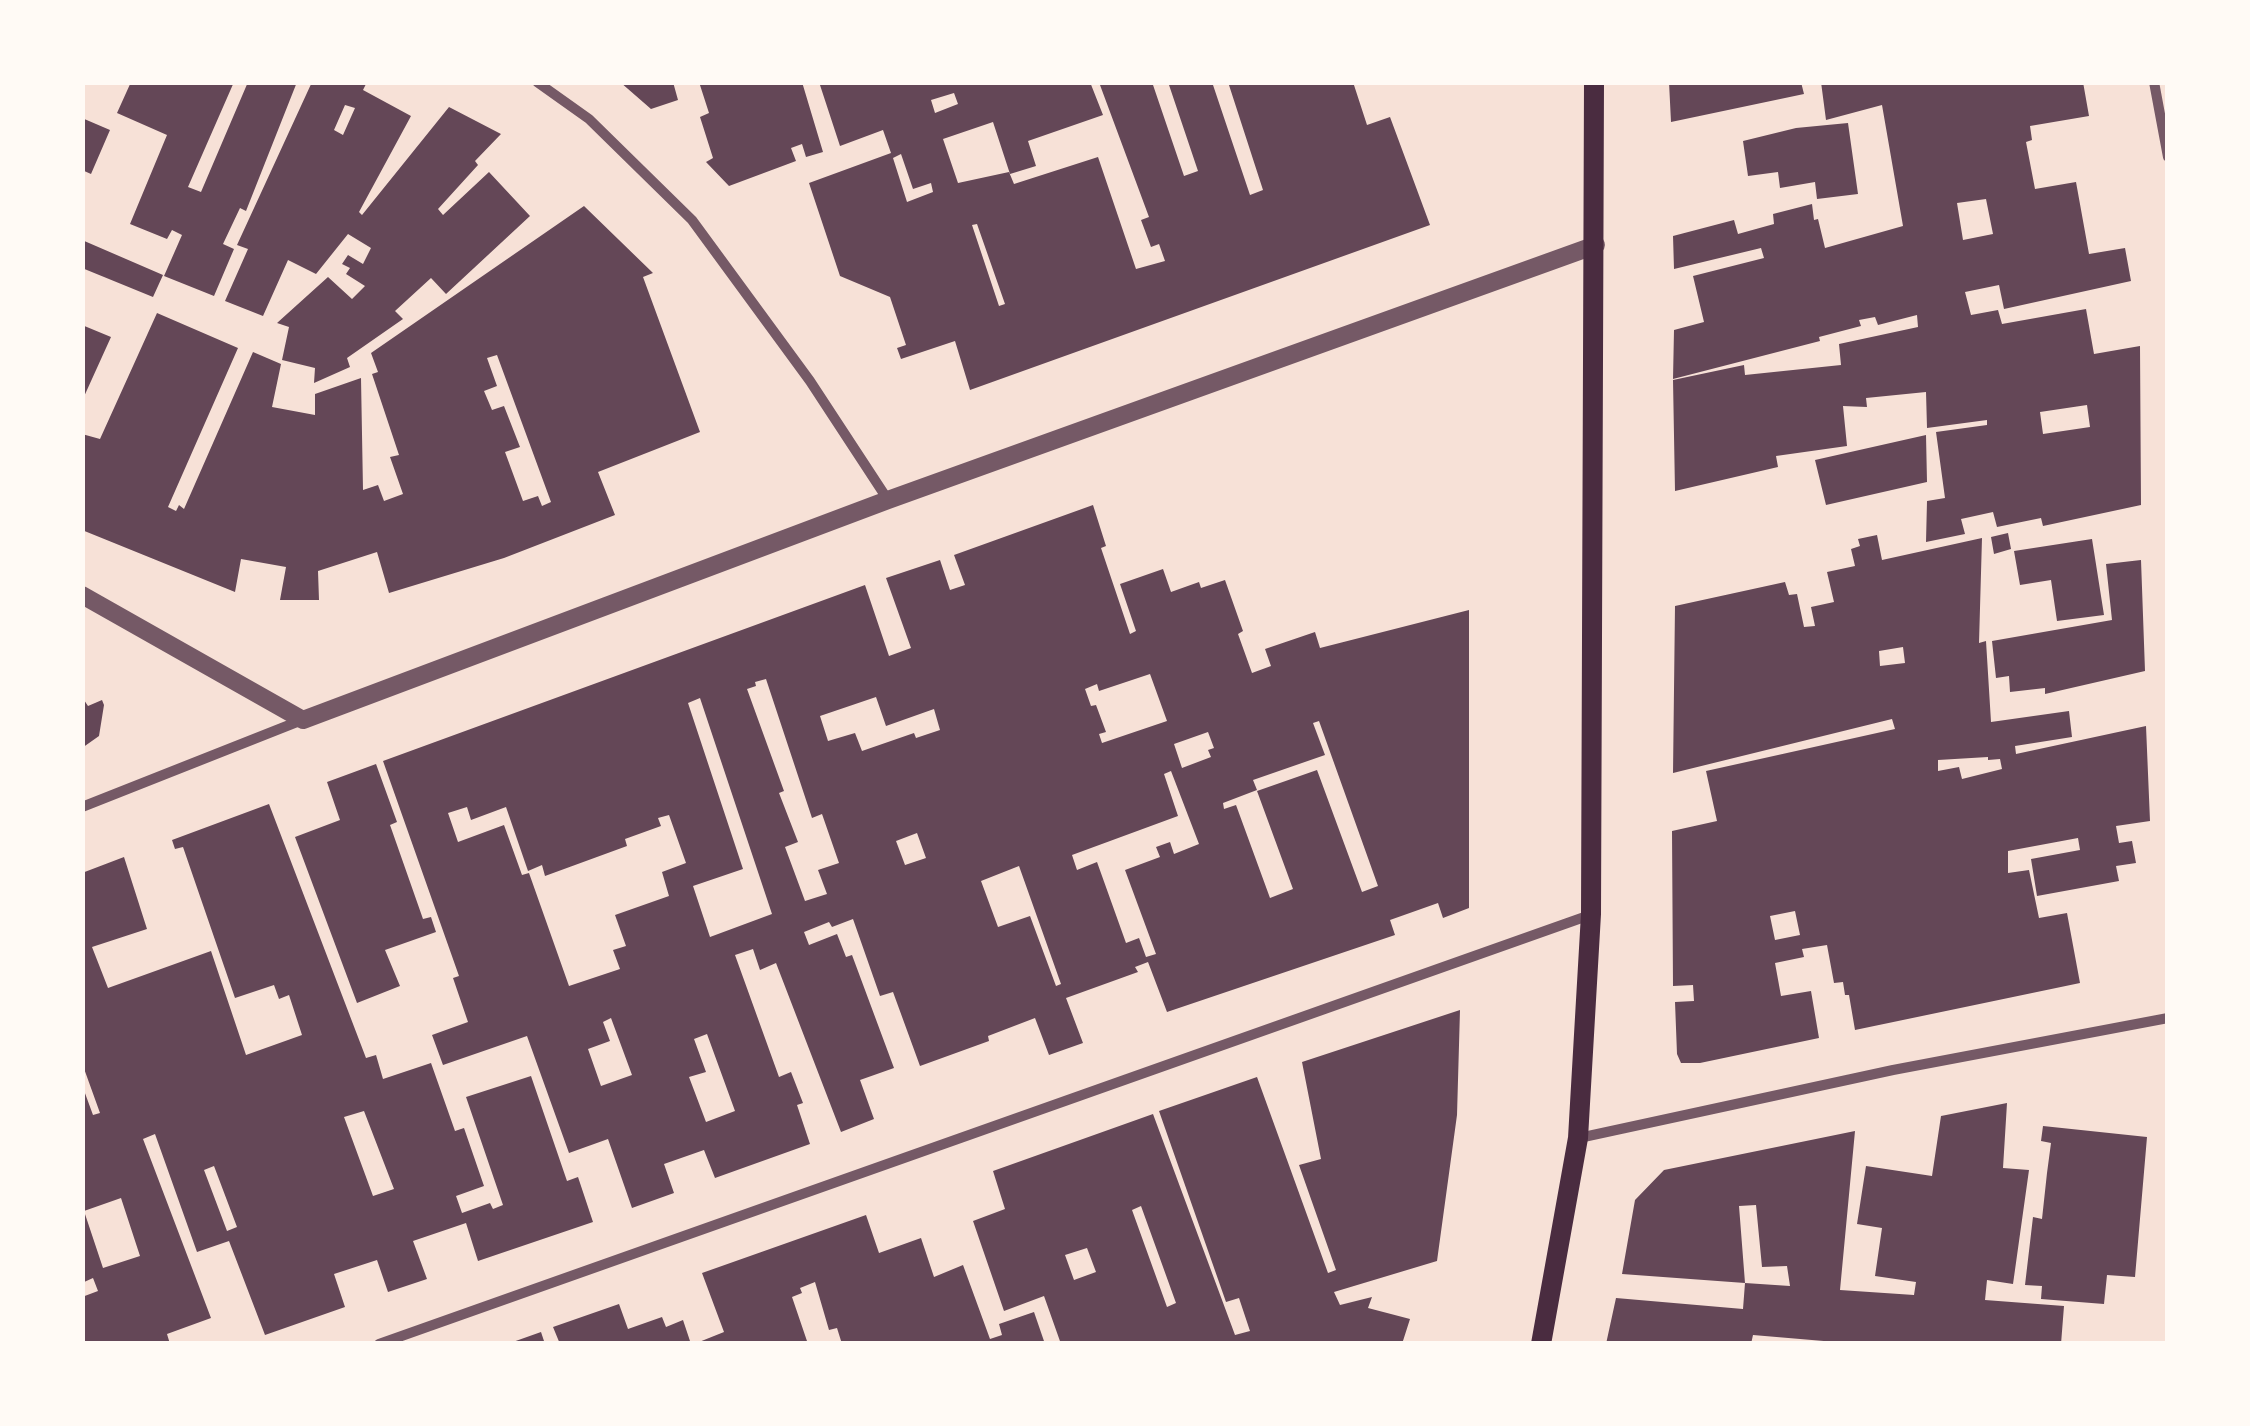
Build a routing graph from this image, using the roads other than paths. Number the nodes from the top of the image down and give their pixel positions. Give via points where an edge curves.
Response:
1 (537, 82) edge
2 (1594, 82) edge
3 (2154, 82) edge
4 (2168, 158) edge
5 (1596, 244) junction
6 (888, 500) junction
7 (82, 595) edge
8 (303, 720) junction
9 (82, 806) edge
10 (1591, 914) junction
11 (2168, 1018) edge
12 (1578, 1138) junction
13 (378, 1344) edge
14 (1541, 1344) edge

1 - 6 street via 589,119 692,220
2 - 5 main road
3 - 4 street
5 - 6 street
5 - 10 main road
6 - 8 street
7 - 8 street
8 - 9 street
10 - 12 main road
10 - 13 street
11 - 12 street
12 - 14 main road

